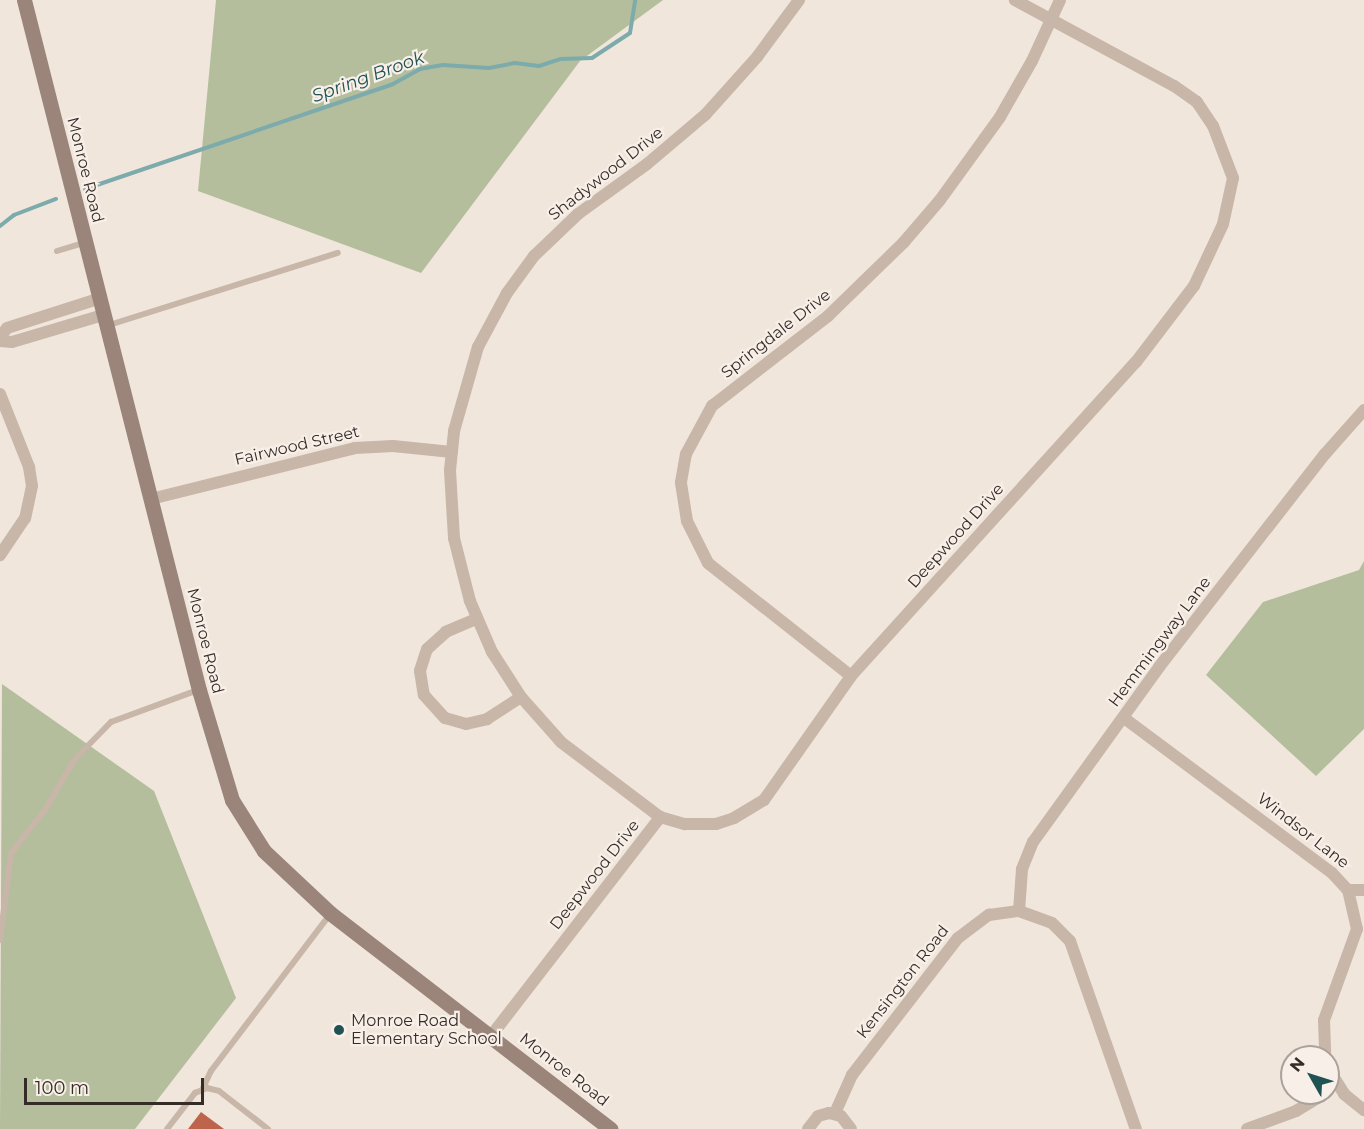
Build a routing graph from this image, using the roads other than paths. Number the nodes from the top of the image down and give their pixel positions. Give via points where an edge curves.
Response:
1 (24, 0) edge
2 (799, 0) edge
3 (1015, 0) edge
4 (1060, 0) edge
5 (1051, 22) junction
6 (85, 243) junction
7 (57, 251) dead end
8 (338, 253) dead end
9 (98, 299) junction
10 (104, 321) junction
11 (0, 339) edge
12 (0, 394) edge
13 (1364, 410) edge
14 (452, 452) junction
15 (151, 499) junction
16 (0, 555) edge
17 (476, 619) junction
18 (851, 676) junction
19 (199, 690) junction
20 (521, 697) junction
21 (1124, 718) junction
22 (660, 818) junction
23 (1348, 890) junction
24 (1364, 890) edge
25 (1018, 911) junction
26 (330, 913) junction
27 (0, 940) edge
28 (1359, 940) edge
29 (491, 1036) junction
30 (1325, 1045) edge
31 (203, 1088) junction
32 (1340, 1096) edge
33 (1306, 1105) edge
34 (1364, 1110) edge
35 (835, 1113) junction
36 (167, 1129) edge
37 (268, 1129) edge
38 (609, 1129) edge
39 (808, 1129) edge
40 (851, 1129) edge
41 (1136, 1129) edge
42 (1247, 1129) edge

1 - 6 street, Monroe Road
2 - 14 street, Shadywood Drive via 757,57 705,115 654,159 578,214 519,276 478,347 459,407
3 - 5 street
4 - 5 street, Springdale Drive
5 - 18 street, Springdale Drive via 1000,117 933,209 828,316 712,406 686,454 681,482 687,521 708,563
5 - 18 street, Deepwood Drive via 1197,102 1213,126 1233,178 1223,224 1194,286 1136,362
6 - 7 lane
6 - 9 street, Monroe Road
8 - 10 lane
9 - 10 street, Monroe Road
9 - 11 street via 7,328
10 - 11 street via 12,342
10 - 15 street, Monroe Road
12 - 16 street via 29,467 32,486 25,518
13 - 21 street, Hemmingway Lane via 1311,471
14 - 15 street, Fairwood Street via 393,446 355,448
14 - 17 street, Shadywood Drive via 454,538
15 - 19 street, Monroe Road
17 - 20 street, Shadywood Drive
17 - 20 street via 446,632 427,649 420,671 429,704 445,718 466,724 487,719
18 - 22 street, Deepwood Drive via 764,800 716,824 685,824
19 - 26 street, Monroe Road via 218,766 246,825 271,859
19 - 27 lane via 111,722 74,760 45,810 11,853
20 - 22 street, Shadywood Drive via 572,752
21 - 23 street, Windsor Lane via 1332,873
21 - 25 street, Hemmingway Lane via 1033,842 1022,868
22 - 29 street, Deepwood Drive
23 - 24 street
23 - 28 street, Windsor Lane
25 - 35 street, Kensington Road via 989,915 958,938 852,1075
25 - 41 street, Kensington Road via 1052,923 1073,947
26 - 29 street, Monroe Road
26 - 31 lane via 211,1071
28 - 30 street, Windsor Lane via 1324,1020
29 - 38 street, Monroe Road
31 - 36 lane
31 - 37 lane via 219,1091
32 - 34 street
33 - 42 street
35 - 39 street via 818,1116
35 - 40 street

